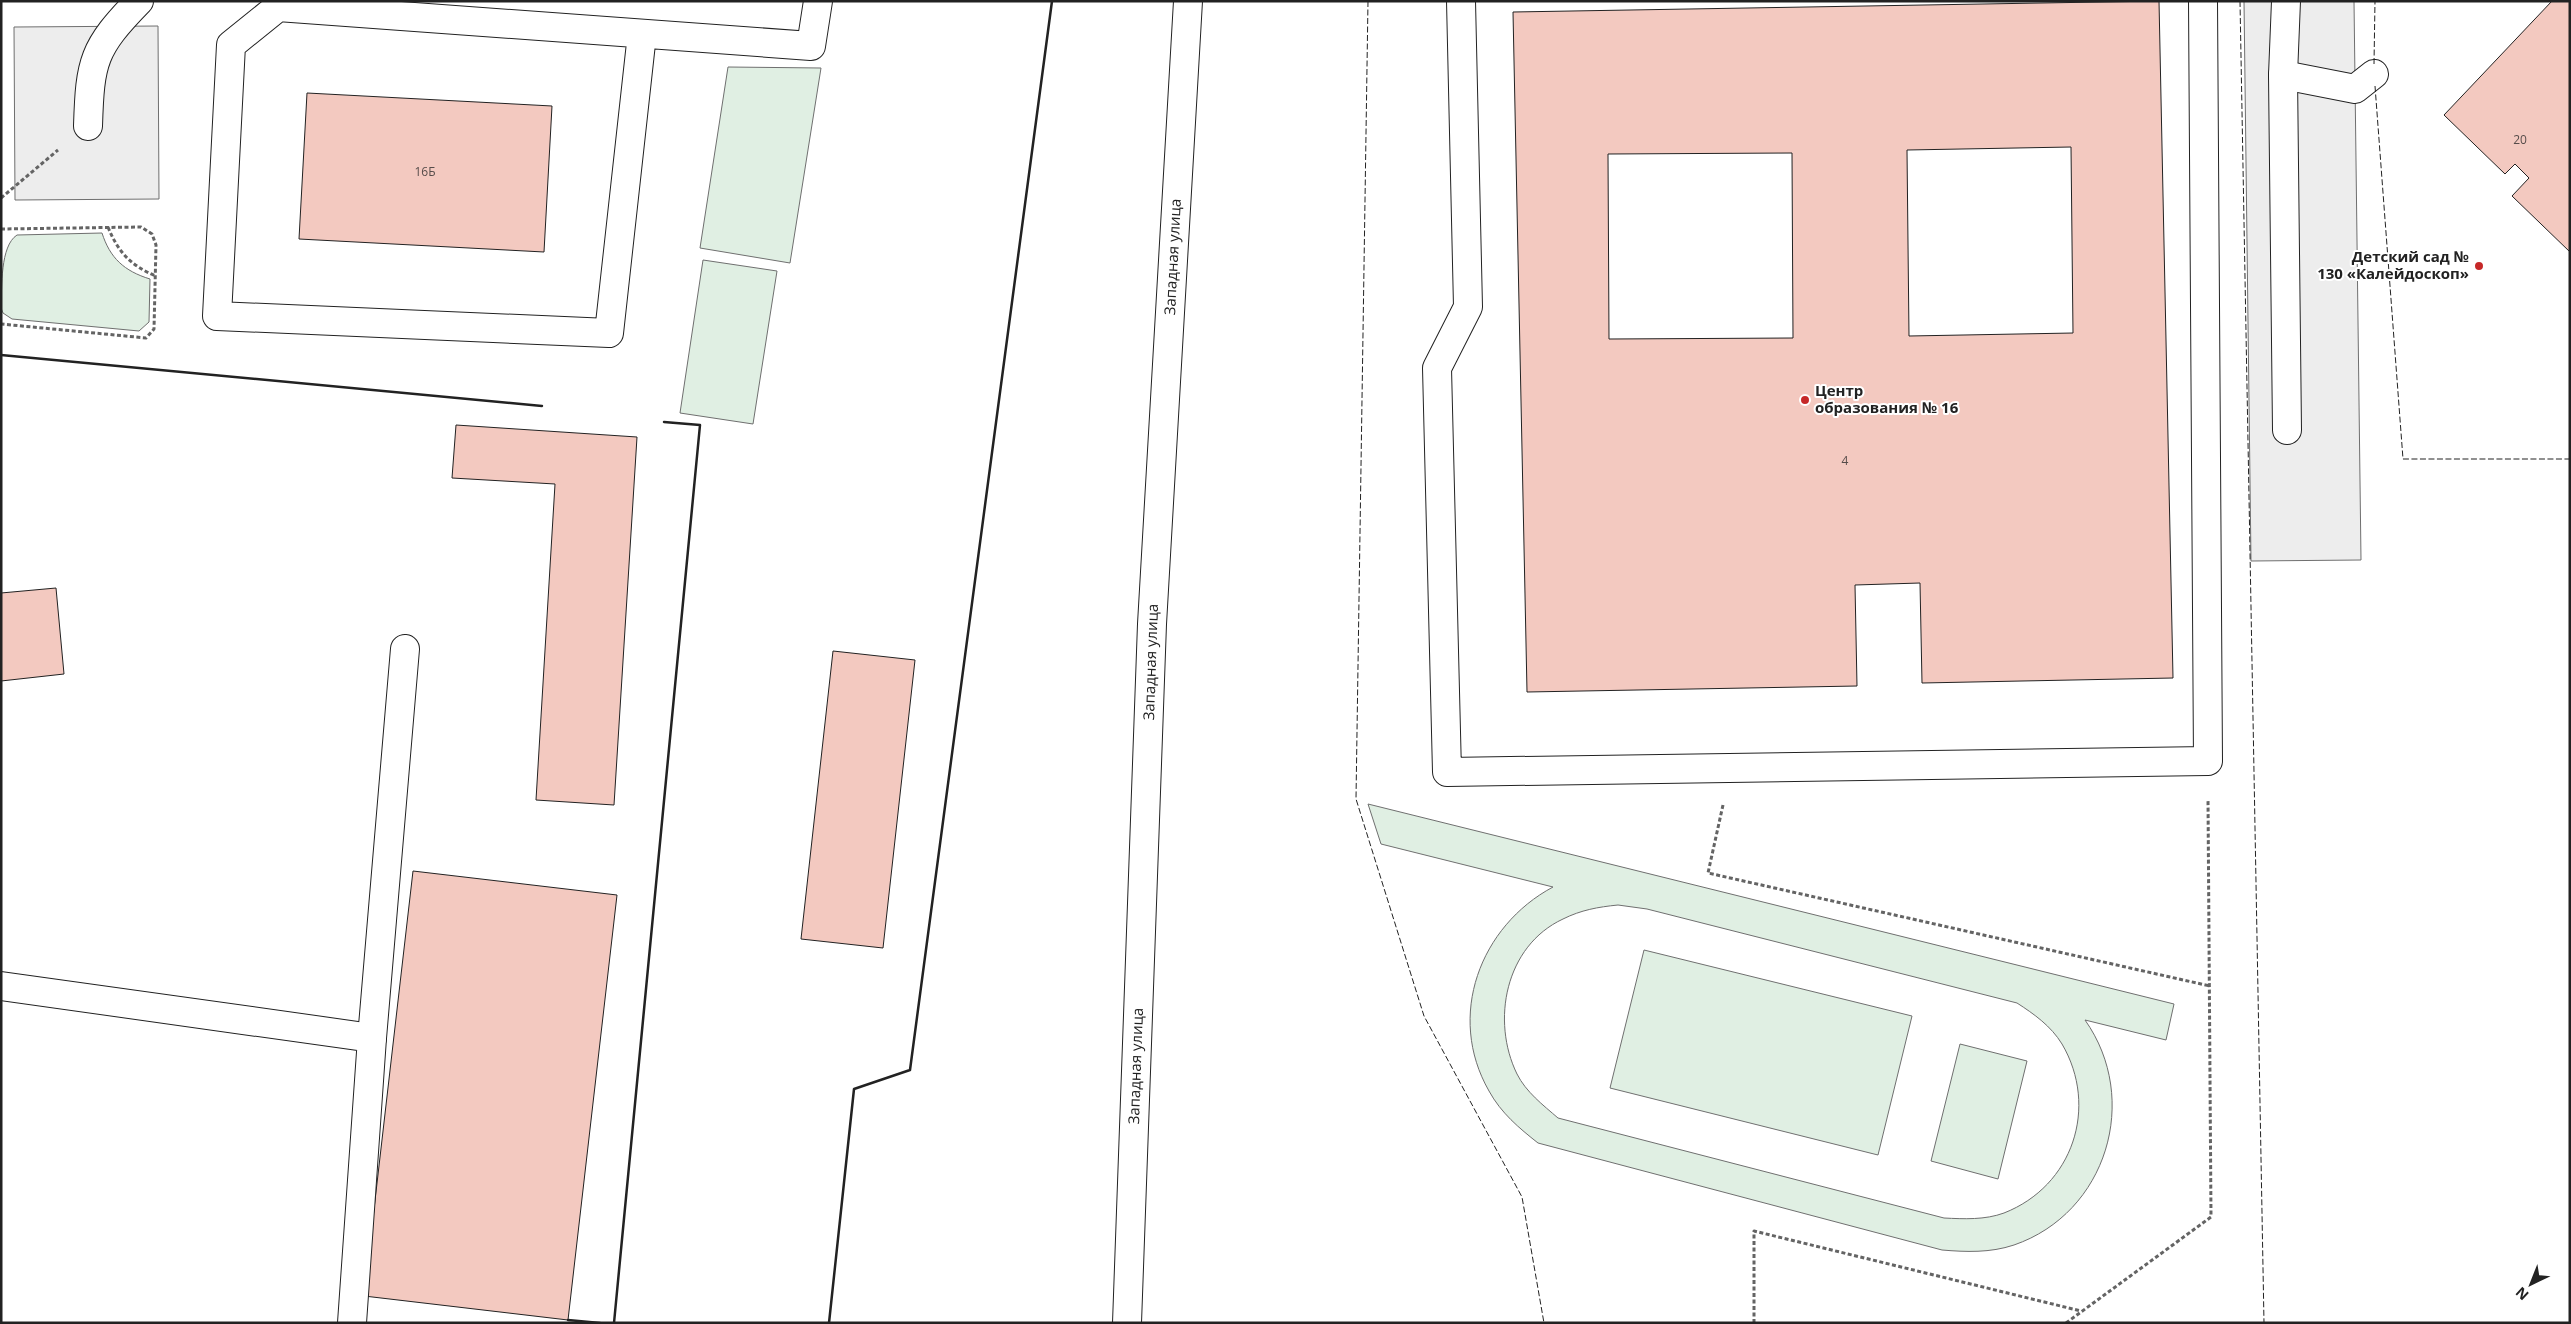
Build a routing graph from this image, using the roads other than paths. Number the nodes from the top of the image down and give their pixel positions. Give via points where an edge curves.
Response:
1 (139, 1) edge
2 (818, 1) edge
3 (1188, 1) edge
4 (1461, 1) edge
5 (2203, 1) edge
6 (2286, 1) edge
7 (407, 9) edge
8 (642, 34) junction
9 (2374, 74) dead end
10 (2283, 75) junction
11 (88, 126) road end
12 (2287, 430) dead end
13 (405, 649) dead end
14 (1, 986) edge
15 (372, 1038) junction
16 (352, 1323) edge
17 (1127, 1323) edge

1 - 11 street via 107,35 100,48 89,83
2 - 8 street via 811,46
3 - 17 street, Западная улица via 1152,624
4 - 5 street via 1468,307 1437,368 1447,772 2208,761
6 - 10 street
7 - 8 street
7 - 8 street via 278,7 231,45 216,316 609,333
9 - 10 street via 2355,89
10 - 12 street
13 - 15 street
14 - 15 street
15 - 16 street

